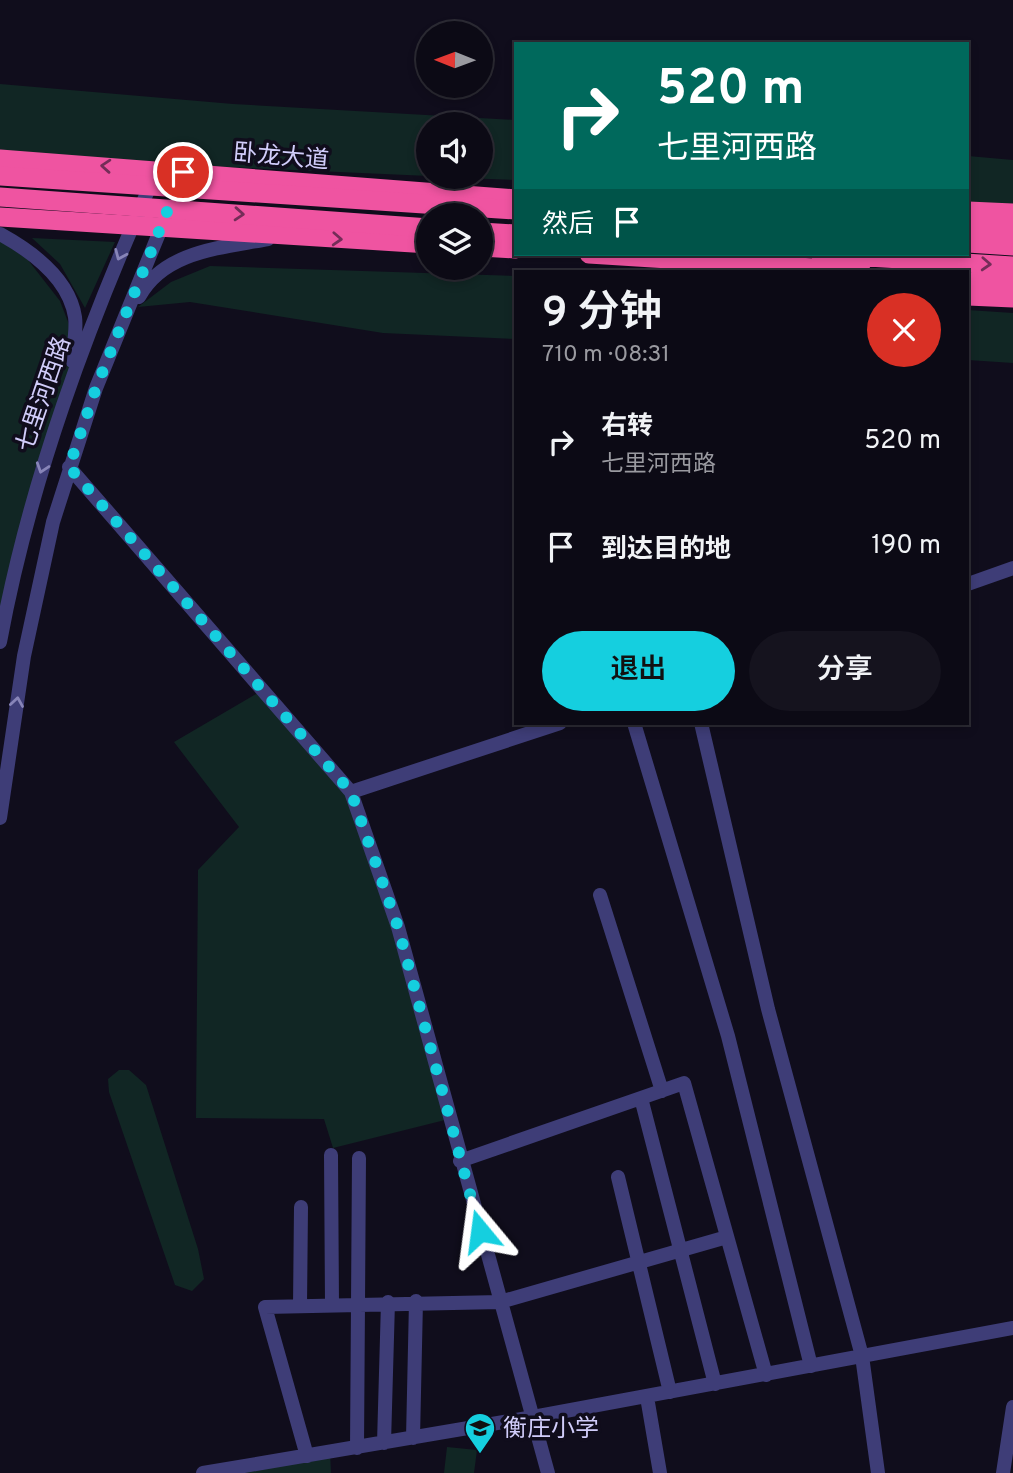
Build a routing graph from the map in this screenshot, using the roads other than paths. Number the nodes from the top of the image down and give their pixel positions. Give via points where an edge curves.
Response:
1 (0, 159) edge
2 (158, 170) junction
3 (183, 172) junction
4 (0, 176) edge
5 (0, 197) edge
6 (514, 200) edge
7 (514, 200) edge
8 (417, 203) edge
9 (453, 203) edge
10 (493, 208) edge
11 (514, 210) edge
12 (969, 211) edge
13 (1013, 213) edge
14 (0, 217) edge
15 (969, 224) edge
16 (132, 227) junction
17 (416, 227) edge
18 (1013, 227) edge
19 (160, 229) junction
20 (493, 233) edge
21 (0, 234) edge
22 (514, 234) edge
23 (283, 236) junction
24 (416, 243) edge
25 (969, 243) edge
26 (1013, 246) edge
27 (493, 248) edge
28 (514, 249) edge
29 (594, 256) edge
30 (619, 256) edge
31 (855, 256) edge
32 (1013, 265) edge
33 (644, 270) edge
34 (845, 270) edge
35 (969, 278) edge
36 (1013, 281) edge
37 (969, 296) edge
38 (1013, 298) edge
39 (113, 345) junction
40 (71, 377) junction
41 (69, 467) junction
42 (1013, 568) edge
43 (969, 584) edge
44 (0, 642) edge
45 (554, 725) edge
46 (635, 725) edge
47 (701, 725) edge
48 (351, 792) junction
49 (0, 818) edge
50 (600, 895) dead end
51 (662, 1091) junction
52 (641, 1098) junction
53 (331, 1154) dead end
54 (359, 1158) dead end
55 (460, 1161) junction
56 (618, 1177) dead end
57 (300, 1207) dead end
58 (727, 1237) junction
59 (681, 1250) junction
60 (638, 1262) junction
61 (416, 1301) junction
62 (388, 1302) junction
63 (500, 1302) junction
64 (359, 1303) junction
65 (332, 1304) junction
66 (300, 1306) junction
67 (1013, 1328) edge
68 (862, 1356) junction
69 (811, 1366) junction
70 (766, 1374) junction
71 (715, 1384) junction
72 (670, 1392) junction
73 (647, 1397) junction
74 (1013, 1408) edge
75 (533, 1417) junction
76 (413, 1438) junction
77 (384, 1443) junction
78 (357, 1448) junction
79 (307, 1456) junction
80 (203, 1473) edge
81 (548, 1473) edge
82 (660, 1473) edge
83 (878, 1473) edge
84 (1003, 1473) edge

2 -> 1 highway, 卧龙大道
2 - 3 highway, 卧龙大道
2 - 16 street, 七里河西路
3 - 6 highway, 卧龙大道
3 - 19 street, 七里河西路
4 - 8 highway, bridge
5 -> 17 highway, bridge
7 - 9 highway, bridge
10 - 11 highway, bridge
12 - 13 highway
14 - 16 highway
15 - 18 highway
16 - 19 highway
16 -> 40 street, 七里河西路
19 - 23 highway
19 - 39 street, 七里河西路
20 - 22 highway
21 - 40 street via 33,252 60,286 75,317
23 -> 24 highway
23 - 39 street via 169,263 145,286
25 - 26 highway
27 - 28 highway
29 - 33 highway
30 - 34 highway
31 -> 32 highway
35 - 36 highway
37 - 38 highway
39 - 41 street, 七里河西路
40 -> 44 street, 七里河西路 via 30,507
41 - 48 street
49 -> 41 street, 七里河西路 via 24,656
42 - 43 street
45 - 48 street
46 - 69 street via 729,1036
47 - 68 street via 768,1009
48 - 55 street via 398,927
50 - 51 street
51 - 52 street
51 - 58 street via 684,1083
52 - 55 street
52 - 59 street
53 - 65 street
54 - 64 street
55 - 63 street
56 - 60 street
57 - 66 street
58 - 59 street
58 - 70 street
59 - 60 street
59 - 71 street
60 - 63 street
60 - 72 street
61 - 62 street
61 - 63 street
61 - 76 street
62 - 64 street
62 - 77 street
63 - 75 street
64 - 65 street
64 - 78 street
65 - 66 street
66 - 79 street via 265,1307
67 - 68 street
68 - 69 street
68 - 83 street
69 - 70 street
70 - 71 street
71 - 72 street
72 - 73 street
73 - 75 street
73 - 82 street
74 - 84 street
75 - 76 street
75 - 81 street
76 - 77 street
77 - 78 street
78 - 79 street
79 - 80 street

